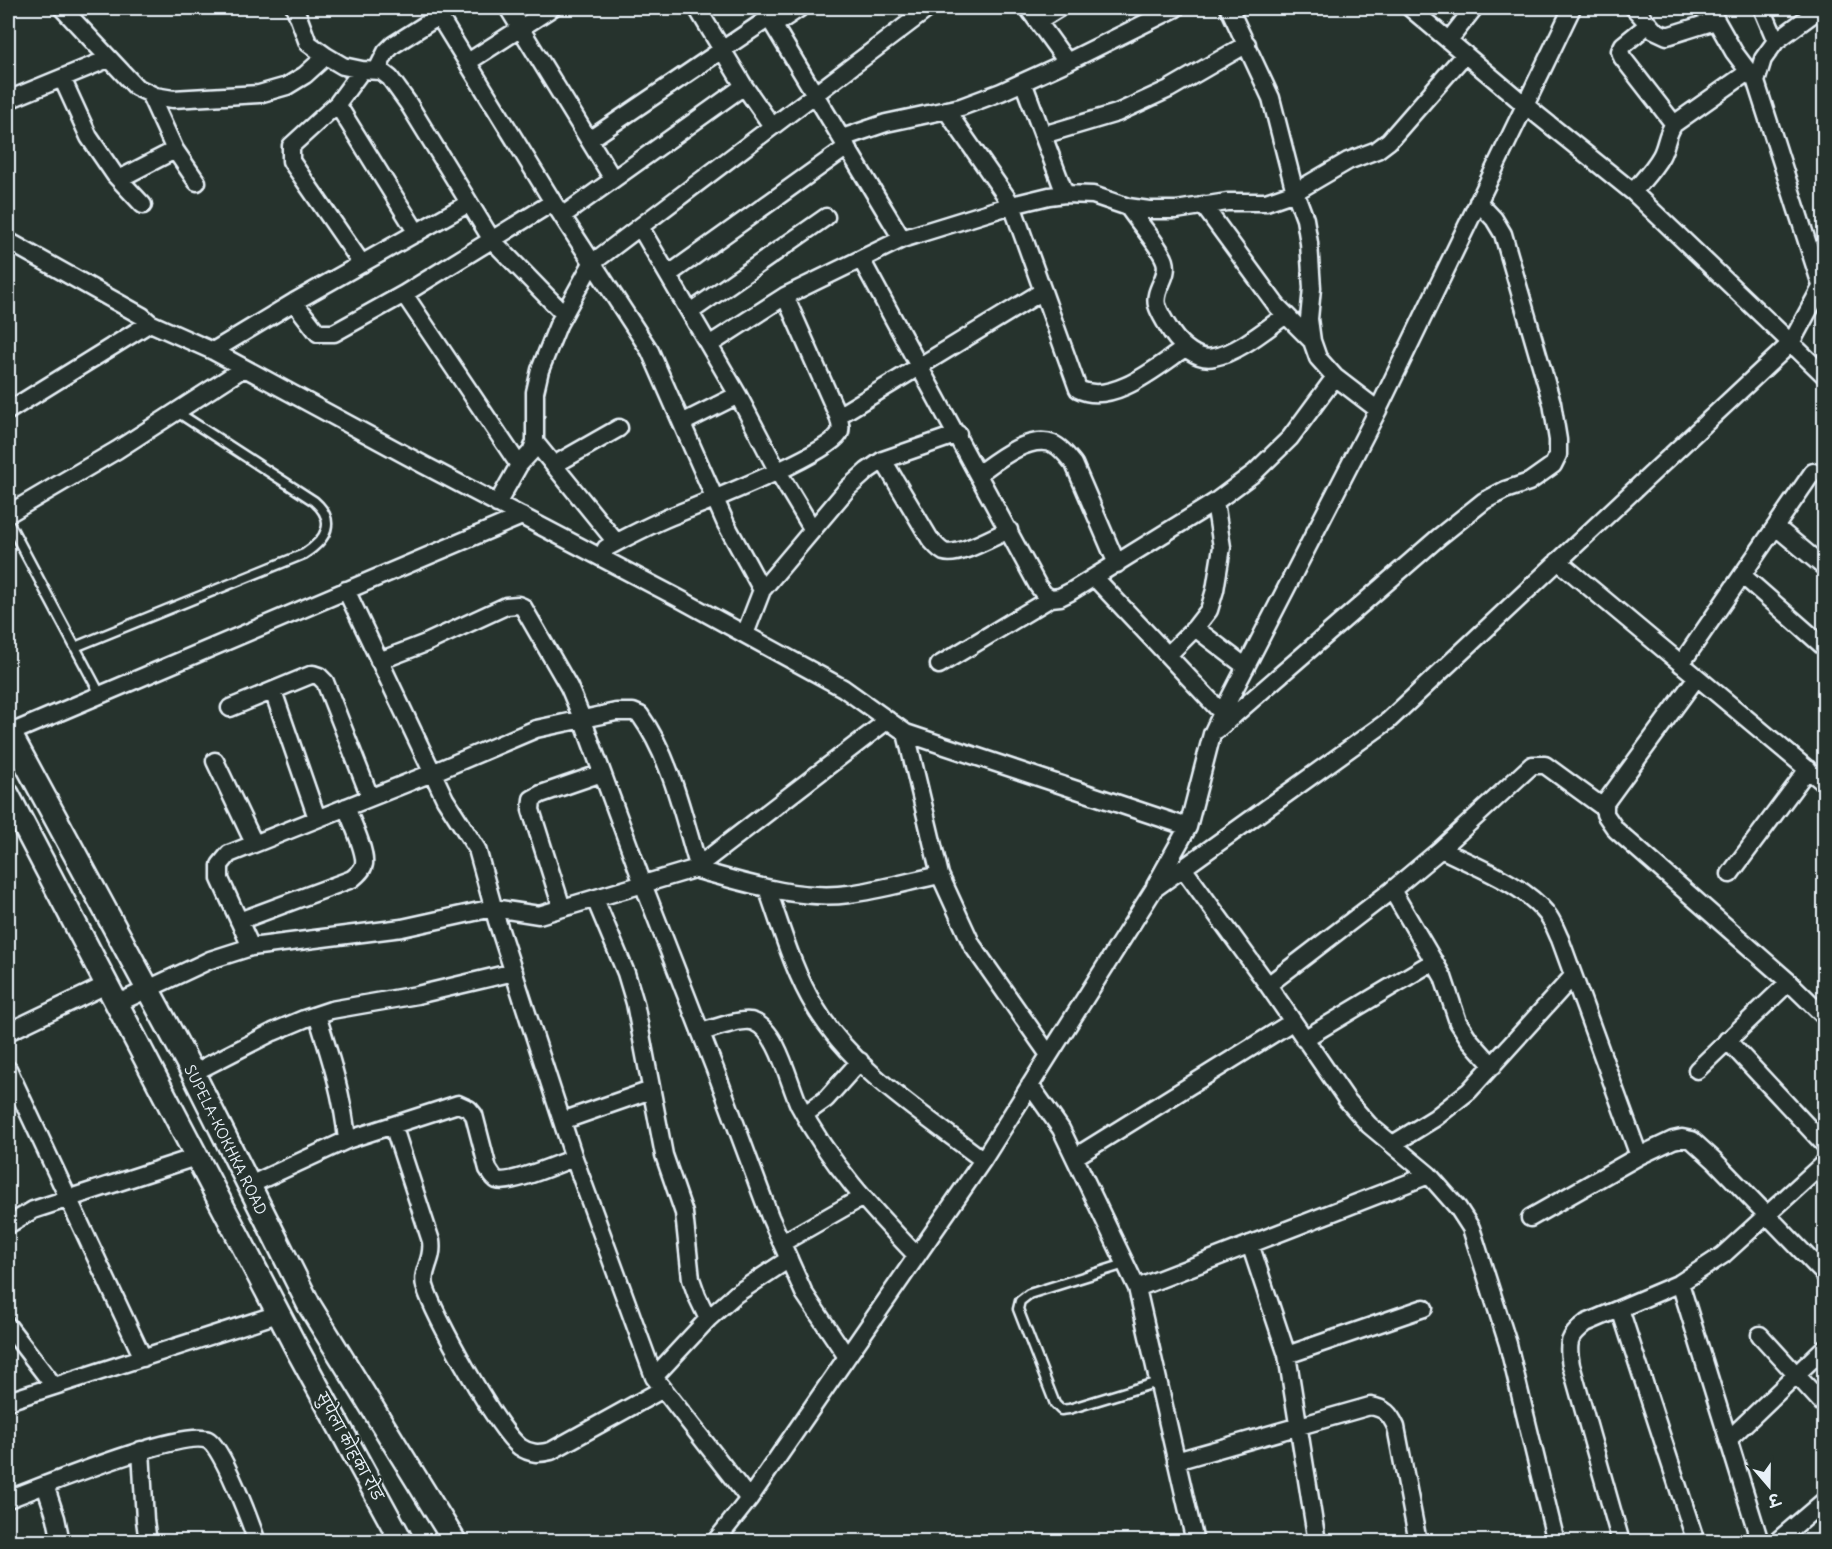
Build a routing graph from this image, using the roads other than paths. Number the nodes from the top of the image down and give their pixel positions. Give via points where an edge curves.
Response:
1 (62, 8) edge
2 (295, 8) edge
3 (508, 8) edge
4 (552, 8) edge
5 (697, 8) edge
6 (800, 8) edge
7 (929, 8) edge
8 (1059, 8) edge
9 (1176, 8) edge
10 (1229, 8) edge
11 (1410, 8) edge
12 (1474, 8) edge
13 (1572, 8) edge
14 (1634, 8) edge
15 (1762, 8) edge
16 (1821, 8) edge
17 (436, 12) edge
18 (1033, 14) edge
19 (1712, 14) edge
20 (769, 17) edge
21 (1649, 24) junction
22 (521, 28) junction
23 (1449, 40) junction
24 (1776, 41) junction
25 (1247, 44) junction
26 (722, 50) junction
27 (1465, 54) junction
28 (108, 59) junction
29 (334, 61) junction
30 (468, 62) junction
31 (1067, 62) junction
32 (369, 70) junction
33 (1752, 77) junction
34 (62, 78) junction
35 (1023, 82) junction
36 (744, 86) junction
37 (149, 93) junction
38 (816, 94) junction
39 (8, 100) edge
40 (337, 104) junction
41 (1525, 105) junction
42 (946, 110) junction
43 (1674, 124) junction
44 (772, 126) junction
45 (1043, 135) junction
46 (589, 140) junction
47 (844, 143) junction
48 (175, 150) junction
49 (613, 179) junction
50 (119, 180) junction
51 (197, 182) dead end
52 (1295, 192) junction
53 (1633, 192) junction
54 (1065, 194) junction
55 (1478, 202) junction
56 (469, 203) junction
57 (143, 205) dead end
58 (1011, 205) junction
59 (1203, 206) junction
60 (1128, 207) junction
61 (557, 209) junction
62 (826, 218) dead end
63 (640, 227) junction
64 (417, 233) junction
65 (902, 239) junction
66 (492, 240) junction
67 (8, 242) edge
68 (861, 259) junction
69 (592, 262) junction
70 (362, 264) junction
71 (668, 275) junction
72 (1823, 284) edge
73 (1043, 291) junction
74 (404, 294) junction
75 (784, 296) junction
76 (294, 302) junction
77 (690, 312) junction
78 (564, 314) junction
79 (1286, 315) junction
80 (140, 316) junction
81 (1312, 341) junction
82 (1791, 343) junction
83 (709, 345) junction
84 (1185, 348) junction
85 (213, 351) junction
86 (919, 366) junction
87 (244, 368) junction
88 (1824, 375) edge
89 (1335, 377) junction
90 (738, 395) junction
91 (1378, 410) junction
92 (8, 411) edge
93 (177, 412) junction
94 (838, 417) junction
95 (682, 423) junction
96 (619, 428) dead end
97 (958, 434) junction
98 (535, 442) junction
99 (883, 460) junction
100 (519, 465) junction
101 (554, 465) junction
102 (777, 470) junction
103 (1813, 472) dead end
104 (978, 474) junction
105 (716, 500) junction
106 (1215, 502) junction
107 (497, 504) junction
108 (8, 514) edge
109 (522, 516) junction
110 (8, 521) edge
111 (1776, 527) junction
112 (813, 530) junction
113 (1009, 530) junction
114 (616, 542) junction
115 (602, 558) junction
116 (1558, 561) junction
117 (1117, 564) junction
118 (1824, 567) edge
119 (1742, 575) junction
120 (1095, 578) junction
121 (346, 590) junction
122 (762, 590) junction
123 (1051, 598) junction
124 (1195, 628) junction
125 (745, 634) junction
126 (75, 647) junction
127 (1824, 647) edge
128 (1168, 655) junction
129 (379, 661) junction
130 (1681, 664) junction
131 (939, 665) dead end
132 (1246, 667) junction
133 (1697, 677) junction
134 (273, 691) junction
135 (99, 694) junction
136 (230, 708) dead end
137 (1222, 713) junction
138 (582, 718) junction
139 (888, 720) junction
140 (8, 732) edge
141 (906, 733) junction
142 (1212, 734) junction
143 (215, 761) dead end
144 (1808, 769) junction
145 (432, 773) junction
146 (602, 773) junction
147 (1824, 783) edge
148 (8, 795) edge
149 (370, 797) junction
150 (346, 807) junction
151 (1604, 808) junction
152 (317, 818) junction
153 (1188, 827) junction
154 (254, 843) junction
155 (1441, 849) junction
156 (696, 867) junction
157 (1183, 868) junction
158 (1730, 874) dead end
159 (940, 875) junction
160 (643, 884) junction
161 (767, 888) junction
162 (1154, 889) junction
163 (1392, 890) junction
164 (595, 899) junction
165 (493, 908) junction
166 (562, 908) junction
167 (239, 921) junction
168 (250, 947) junction
169 (1434, 961) junction
170 (514, 972) junction
171 (1573, 976) junction
172 (1789, 982) junction
173 (1268, 985) junction
174 (147, 989) junction
175 (111, 994) junction
176 (317, 1015) junction
177 (1824, 1016) edge
178 (1293, 1022) junction
179 (8, 1032) edge
180 (701, 1032) junction
181 (1304, 1039) junction
182 (1727, 1040) junction
183 (1049, 1055) junction
184 (860, 1061) junction
185 (1493, 1066) junction
186 (8, 1069) edge
187 (1696, 1070) dead end
188 (193, 1072) junction
189 (1030, 1085) junction
190 (651, 1090) junction
191 (805, 1114) junction
192 (562, 1120) junction
193 (393, 1125) junction
194 (347, 1140) junction
195 (1393, 1144) junction
196 (1824, 1144) edge
197 (1639, 1156) junction
198 (196, 1157) junction
199 (1075, 1157) junction
200 (574, 1158) junction
201 (983, 1160) junction
202 (1824, 1163) edge
203 (1429, 1175) junction
204 (250, 1185) junction
205 (69, 1198) junction
206 (861, 1198) junction
207 (1769, 1215) junction
208 (1530, 1218) dead end
209 (8, 1225) edge
210 (782, 1243) junction
211 (1250, 1244) junction
212 (917, 1256) junction
213 (789, 1259) junction
214 (1125, 1264) junction
215 (1824, 1274) edge
216 (1680, 1282) junction
217 (1137, 1288) junction
218 (1424, 1308) dead end
219 (1620, 1309) junction
220 (278, 1314) junction
221 (708, 1318) junction
222 (8, 1326) edge
223 (1760, 1335) dead end
224 (1824, 1348) edge
225 (1287, 1355) junction
226 (847, 1357) junction
227 (143, 1358) junction
228 (1796, 1375) junction
229 (1158, 1382) junction
230 (658, 1383) junction
231 (54, 1386) junction
232 (8, 1401) edge
233 (1824, 1405) edge
234 (1298, 1426) junction
235 (1728, 1440) junction
236 (141, 1450) junction
237 (1176, 1461) junction
238 (45, 1485) junction
239 (8, 1499) edge
240 (749, 1499) junction
241 (1824, 1501) edge
242 (61, 1542) edge
243 (148, 1542) edge
244 (257, 1542) edge
245 (402, 1542) edge
246 (455, 1542) edge
247 (716, 1542) edge
248 (1195, 1542) edge
249 (1317, 1542) edge
250 (1418, 1542) edge
251 (1556, 1542) edge
252 (1621, 1542) edge
253 (1696, 1542) edge
254 (1760, 1542) edge
255 (1776, 1542) edge

1 - 28 street
2 - 29 street via 308,43
3 - 22 street
4 - 22 street
5 - 26 street
6 - 20 street
7 - 38 street
8 - 18 street
9 - 31 street
10 - 25 street
11 - 23 street
12 - 23 street
13 - 41 street
14 - 21 street
15 - 24 street
16 - 24 street
17 - 30 street
17 - 32 street via 393,45
18 - 31 street
19 - 21 street via 1666,36
19 - 33 street
20 - 26 street
20 - 38 street
21 - 43 street via 1623,45 1621,54
22 - 30 street
22 - 46 street
23 - 27 street
24 - 33 street
25 - 45 street via 1169,89 1117,113
25 - 52 street via 1271,98
26 - 36 street
26 - 46 street
27 - 41 street
27 - 52 street via 1389,141
28 - 34 street
28 - 37 street via 136,87
29 - 32 street
29 - 37 street via 287,86 259,94 173,99
30 - 61 street
31 - 35 street
32 - 40 street
32 - 56 street via 381,71 390,78
33 - 43 street
33 - 72 street
34 - 39 street
34 - 50 street via 89,137
35 - 42 street
35 - 45 street
36 - 44 street
36 - 49 street
37 - 48 street
38 - 44 street
38 - 47 street
40 - 64 street
40 - 70 street via 291,146 291,161
41 - 53 street
41 - 55 street
42 - 47 street via 886,123
42 - 58 street
43 - 53 street via 1658,161
44 - 63 street
45 - 54 street
46 - 49 street
47 - 65 street
47 - 71 street
48 - 50 street
48 - 51 street
49 - 61 street
50 - 57 street
52 - 59 street via 1266,202
52 - 81 street via 1309,243
53 - 82 street
54 - 58 street
54 - 60 street via 1093,195
55 - 91 street
55 - 142 street via 1503,234 1546,383 1558,455 1553,465 1529,482 1484,501 1439,537
56 - 64 street
56 - 66 street
58 - 65 street
58 - 73 street
59 - 60 street via 1176,210
59 - 79 street
60 - 84 street via 1165,260 1165,276 1156,303
61 - 66 street
61 - 69 street
62 - 77 street
63 - 69 street
63 - 71 street
64 - 70 street
65 - 68 street
66 - 74 street
66 - 78 street
67 - 80 street
68 - 75 street
68 - 86 street
69 - 78 street
69 - 95 street via 650,351
70 - 76 street
71 - 77 street
72 - 82 street
73 - 84 street via 1072,377 1078,389 1087,394 1119,388
73 - 86 street
74 - 76 street via 328,334 318,333
74 - 100 street
75 - 83 street
75 - 94 street
76 - 85 street
77 - 83 street
78 - 98 street via 535,392
79 - 81 street
79 - 84 street via 1212,358
80 - 85 street
80 - 92 street
81 - 89 street via 1318,358
82 - 88 street
82 - 116 street
83 - 90 street
85 - 87 street
86 - 94 street
86 - 97 street
87 - 93 street
87 - 107 street
89 - 91 street
89 - 106 street via 1290,438 1254,473
90 - 95 street
90 - 102 street
91 - 132 street
93 - 108 street
93 - 126 lane via 314,501 327,516 326,532 304,554
94 - 102 street via 841,431 830,443
95 - 105 street
96 - 101 street
97 - 99 street
97 - 104 street
98 - 100 street
98 - 101 street
99 - 112 street via 848,488
99 - 113 street via 930,539 946,553 966,549
100 - 107 street
101 - 114 street
102 - 105 street
102 - 112 street
103 - 111 street
104 - 113 street
104 - 117 street via 1023,446 1053,444 1074,464
105 - 114 street
105 - 122 street
106 - 117 street
106 - 124 street via 1222,547 1209,610
107 - 109 street
109 - 115 street
109 - 121 street
110 - 126 lane
111 - 118 street
111 - 119 street
112 - 122 street
113 - 123 street via 1038,586
114 - 115 street via 606,548
115 - 125 street
116 - 130 street
116 - 157 street via 1388,721
117 - 120 street
119 - 127 street
119 - 130 street
120 - 123 street
120 - 128 street
121 - 129 street
121 - 135 street
122 - 125 street
123 - 131 street
124 - 128 street
124 - 132 street
125 - 139 street via 843,688
126 - 135 lane
128 - 137 street
129 - 138 street via 506,606 518,605 530,618
129 - 145 street
130 - 133 street
132 - 137 street
133 - 144 street
133 - 151 street
134 - 136 street
134 - 149 street via 313,674 322,678
134 - 152 street
135 - 140 street
137 - 142 street
138 - 145 street via 536,729
138 - 146 street
138 - 156 street via 626,711 640,715 654,737 670,777
139 - 141 street
139 - 156 street
140 - 174 street, SUPELA-KOKHKA ROAD
141 - 153 street
141 - 159 street
142 - 153 street
143 - 154 street
144 - 147 street
144 - 158 street
145 - 149 street
145 - 165 street via 477,849
146 - 160 street
146 - 166 street via 531,800
148 - 175 street
149 - 150 street
150 - 152 street
150 - 167 street via 364,856 357,875
151 - 155 street via 1545,765 1532,765
151 - 172 street via 1616,830
152 - 154 street
153 - 162 street
154 - 167 street via 229,854 220,865 220,879
155 - 163 street
155 - 171 street via 1510,885 1548,915
156 - 160 street
156 - 161 street
157 - 162 street
157 - 173 street
159 - 161 street via 848,895
159 - 183 street via 972,945
160 - 164 street
160 - 180 street
161 - 184 street via 815,1007
162 - 183 street
163 - 169 street
163 - 173 street
164 - 166 street
164 - 190 street via 635,1003
165 - 166 street via 539,915
165 - 168 street via 402,928
165 - 170 street
167 - 168 street
168 - 174 street via 210,960
169 - 181 street
169 - 185 street via 1458,1022
170 - 176 street
170 - 192 street
171 - 185 street
171 - 197 street
172 - 177 street
172 - 182 street
173 - 178 street
174 - 175 street
174 - 188 street, SUPELA-KOKHKA ROAD
175 - 179 street
175 - 198 street
176 - 188 street
176 - 194 street via 338,1080
178 - 181 street
178 - 199 street
180 - 191 street via 745,1021 763,1027
180 - 210 street
181 - 195 street via 1347,1100
182 - 187 street
182 - 196 street
183 - 189 street
184 - 191 street via 826,1099
184 - 201 street
185 - 195 street via 1435,1118
186 - 205 street
188 - 204 street, SUPELA-KOKHKA ROAD
189 - 199 street
189 - 201 street
190 - 192 street
190 - 221 street via 664,1155 684,1214 691,1279
191 - 206 street via 816,1136
192 - 200 street
193 - 194 street
193 - 200 street via 458,1104 469,1108 488,1169 497,1180 512,1180
193 - 230 street via 431,1241 425,1286 451,1340 511,1439 532,1453 550,1451
194 - 204 street
195 - 203 street
197 - 207 street via 1672,1140 1692,1140
197 - 208 street
198 - 205 street
198 - 220 street
199 - 214 street
200 - 230 street
201 - 212 street
202 - 207 street
203 - 211 street
203 - 251 street via 1471,1228 1508,1344
204 - 246 street, SUPELA-KOKHKA ROAD via 309,1305
205 - 209 street via 33,1210
205 - 227 street
206 - 210 street
206 - 212 street
207 - 215 street
207 - 216 street via 1723,1255
210 - 213 street
211 - 217 street
211 - 225 street
212 - 226 street
213 - 221 street
213 - 226 street via 804,1293
214 - 217 street
214 - 229 lane via 1029,1294 1020,1301 1018,1309 1055,1404 1061,1410
216 - 219 street
216 - 235 street
217 - 229 street
218 - 225 street
219 - 252 street via 1573,1333 1569,1352
219 - 253 street
220 - 227 street
220 - 245 street, सुपेला कोहका रोड
221 - 230 street
222 - 231 street
223 - 228 street
224 - 228 street
225 - 234 street
226 - 240 street
227 - 231 street
228 - 233 street
228 - 235 street
229 - 237 street
230 - 240 street
231 - 232 street
234 - 237 street
234 - 249 street
234 - 250 street via 1370,1406 1387,1412 1396,1427
235 - 254 street
236 - 238 street
236 - 243 street
236 - 244 street via 208,1440 224,1463
237 - 248 street
238 - 239 street
238 - 242 street
240 - 247 street
241 - 255 street

